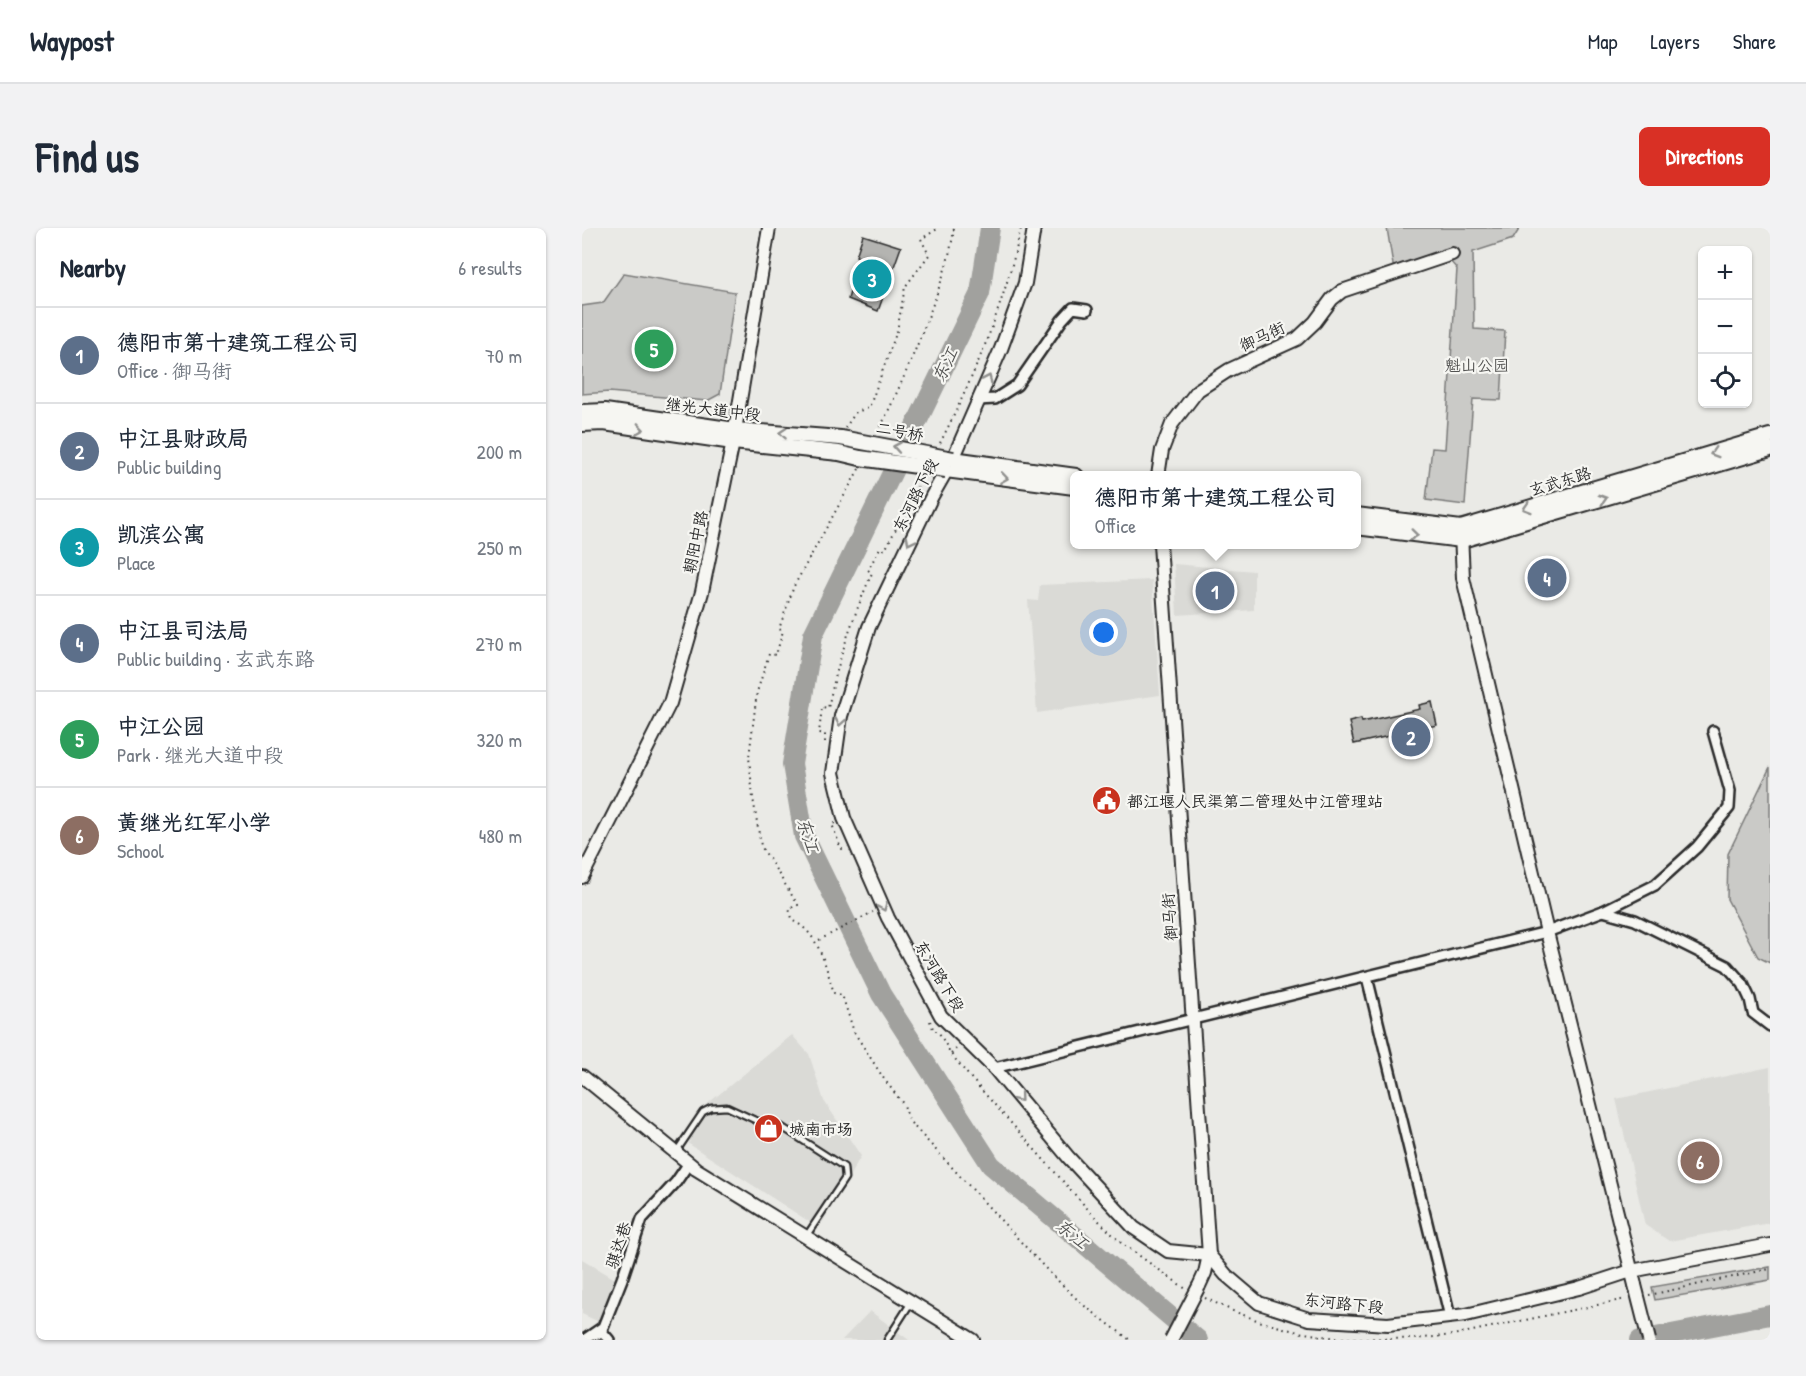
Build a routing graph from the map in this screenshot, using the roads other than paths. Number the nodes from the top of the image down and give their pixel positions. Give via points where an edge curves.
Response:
1 (769, 228) edge
2 (1034, 228) edge
3 (1452, 254) dead end
4 (1087, 310) dead end
5 (978, 400) junction
6 (582, 412) edge
7 (582, 424) edge
8 (734, 436) junction
9 (1770, 436) edge
10 (840, 437) joint
11 (1770, 449) edge
12 (839, 453) joint
13 (949, 464) junction
14 (1159, 471) edge
15 (1070, 475) edge
16 (1070, 486) edge
17 (1361, 516) edge
18 (1361, 527) edge
19 (1461, 534) junction
20 (1160, 549) edge
21 (1713, 731) dead end
22 (599, 845) junction
23 (582, 862) edge
24 (582, 877) edge
25 (1603, 911) junction
26 (1547, 932) junction
27 (1367, 977) junction
28 (1193, 1020) junction
29 (1770, 1026) edge
30 (994, 1068) junction
31 (584, 1076) edge
32 (676, 1152) junction
33 (689, 1163) junction
34 (806, 1237) junction
35 (1770, 1245) edge
36 (1209, 1255) junction
37 (1631, 1271) junction
38 (912, 1302) junction
39 (1450, 1317) junction
40 (587, 1337) edge
41 (609, 1340) edge
42 (887, 1340) edge
43 (973, 1340) edge
44 (1171, 1340) edge
45 (1649, 1340) edge

1 - 8 street, 朝阳中路
5 -> 2 street, 东河路下段 via 1025,283
3 - 14 street, 御马街 via 1342,291 1297,339 1229,370 1198,390 1172,424
4 - 5 street via 1073,308 1017,385 995,399
5 - 13 street, 东河路下段
6 - 8 main road, 继光大道中段 via 605,411
7 -> 8 main road, 继光大道中段
10 -> 8 main road, 继光大道中段
8 - 12 main road, 继光大道中段
8 - 22 street, 朝阳中路 via 702,592 670,703
9 -> 19 main road, 玄武东路
13 -> 10 main road, 二号桥, bridge
19 -> 11 main road, 玄武东路
12 - 13 main road, 二号桥, bridge
13 - 15 main road
13 -> 16 main road
13 -> 30 street, 东河路下段 via 869,627 841,716 833,773 844,818 888,918 941,1016
17 - 19 main road, 玄武东路
18 -> 19 main road, 玄武东路
19 - 26 street via 1463,578
20 - 28 street, 御马街
21 - 25 street via 1730,791 1729,808 1697,847 1655,885
22 - 23 street
22 - 24 street, 朝阳中路
25 - 26 street
25 - 29 street via 1635,920 1727,966 1743,984 1753,1013
26 - 27 street
26 - 37 street
27 - 28 street
27 - 39 street
28 - 30 street
28 - 36 street, 御马街
30 -> 36 street, 东河路下段 via 1134,1228 1168,1251
31 - 32 street
32 - 33 street
32 - 34 lane via 703,1112 727,1107 782,1127 836,1161 844,1167 845,1178
33 - 34 street
33 - 40 street, 骐达巷 via 642,1219 603,1327
34 - 38 street
35 - 37 street, 东河路下段
36 - 39 street, 东河路下段 via 1259,1303 1309,1319 1388,1324
36 - 44 street, 御马街, bridge via 1205,1273
37 - 39 street, 东河路下段 via 1579,1288
37 - 45 street, bridge
38 - 42 lane
38 - 43 street
40 - 41 street via 603,1333

